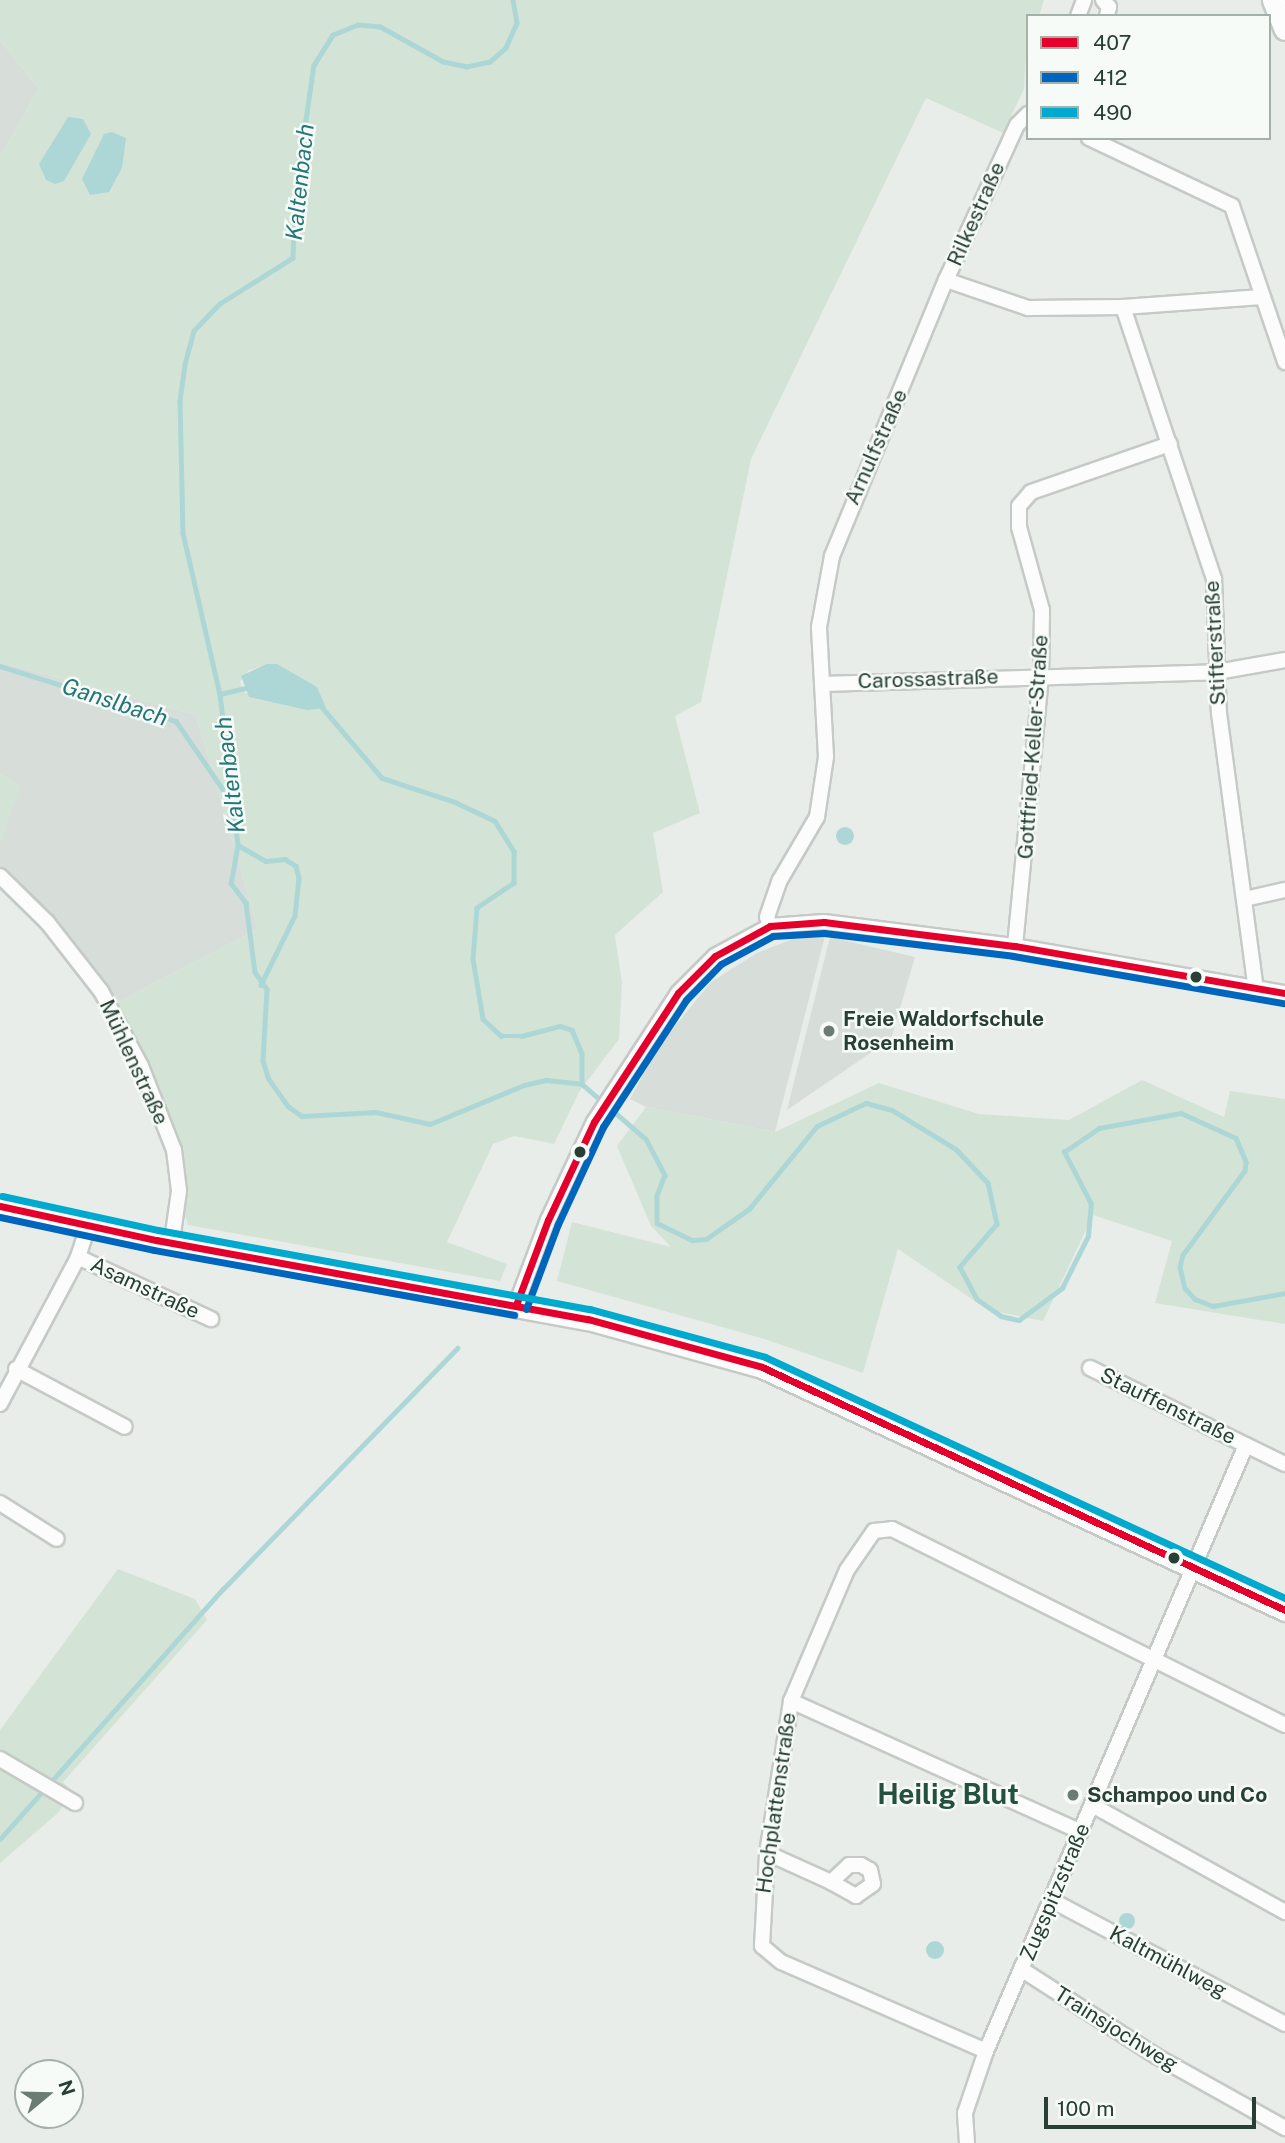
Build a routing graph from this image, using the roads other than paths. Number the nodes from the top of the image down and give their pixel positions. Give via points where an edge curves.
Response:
1 (1273, 0) edge
2 (1285, 29) edge
3 (1026, 116) edge
4 (1093, 140) edge
5 (946, 280) junction
6 (1262, 296) junction
7 (1123, 307) junction
8 (1285, 362) edge
9 (1170, 444) junction
10 (1285, 660) edge
11 (1217, 672) junction
12 (1041, 676) junction
13 (822, 684) junction
14 (0, 877) edge
15 (1285, 890) edge
16 (1245, 899) junction
17 (770, 926) junction
18 (1015, 946) junction
19 (1256, 990) junction
20 (1285, 993) edge
21 (0, 1206) edge
22 (88, 1226) junction
23 (172, 1241) junction
24 (78, 1257) junction
25 (516, 1305) junction
26 (211, 1318) dead end
27 (16, 1368) junction
28 (1090, 1368) dead end
29 (0, 1404) edge
30 (125, 1427) dead end
31 (1246, 1445) junction
32 (1285, 1464) edge
33 (0, 1503) edge
34 (57, 1539) dead end
35 (1194, 1566) junction
36 (1285, 1610) edge
37 (1154, 1658) junction
38 (791, 1701) junction
39 (1285, 1725) edge
40 (0, 1759) edge
41 (75, 1803) dead end
42 (1092, 1805) junction
43 (1081, 1832) junction
44 (767, 1853) junction
45 (831, 1882) dead end
46 (1051, 1900) junction
47 (1285, 1912) edge
48 (1021, 1969) junction
49 (1285, 2024) edge
50 (986, 2051) junction
51 (1285, 2128) edge
52 (967, 2143) edge

1 - 2 main road
3 - 5 street, Rilkestraße via 1017,125
4 - 6 street via 1232,206
5 - 7 street via 1028,308
5 - 13 street, Arnulfstraße via 832,556 819,627
6 - 7 street
6 - 8 street
7 - 9 street, Stifterstraße
9 - 11 street, Stifterstraße via 1214,579
9 - 12 street, Gottfried-Keller-Straße via 1031,492 1019,506 1019,527 1042,610
10 - 11 street, Carossastraße
11 - 12 street, Carossastraße
11 - 16 street, Stifterstraße
12 - 13 street, Carossastraße
12 - 18 street, Gottfried-Keller-Straße
13 - 17 street, Arnulfstraße via 826,757 817,817 780,880 767,917
14 - 23 street, Mühlenstraße via 47,922 101,991 141,1066 174,1150 179,1191
15 - 16 street
16 - 19 street, Stifterstraße
17 - 18 street via 824,922
17 - 25 street via 715,956 678,993 594,1122 548,1220
18 - 19 street
19 - 20 street
21 - 22 main road
22 - 23 main road
22 - 24 street, Asamstraße
23 - 25 main road
24 - 26 street, Asamstraße
24 - 27 street, Asamstraße
25 - 35 main road via 588,1319 762,1367
27 - 29 street, Asamstraße
27 - 30 street
28 - 31 street, Stauffenstraße
31 - 32 street, Stauffenstraße
31 - 35 street, Stauffenstraße
33 - 34 street
35 - 36 main road
35 - 37 street, Zugspitzstraße
37 - 38 street, Hochplattenstraße via 892,1529 874,1531 847,1570
37 - 39 street, Hochplattenstraße
37 - 42 street, Zugspitzstraße
38 - 43 street
38 - 44 street, Hochplattenstraße
40 - 41 street
42 - 43 street, Zugspitzstraße
42 - 47 street
43 - 46 street, Zugspitzstraße
44 - 45 street
44 - 50 street, Hochplattenstraße via 760,1932 766,1954
46 - 48 street, Zugspitzstraße
46 - 49 street, Kaltmühlweg
48 - 50 street, Zugspitzstraße
48 - 51 street, Trainsjochweg via 1156,2056
50 - 52 street, Zugspitzstraße via 965,2113

